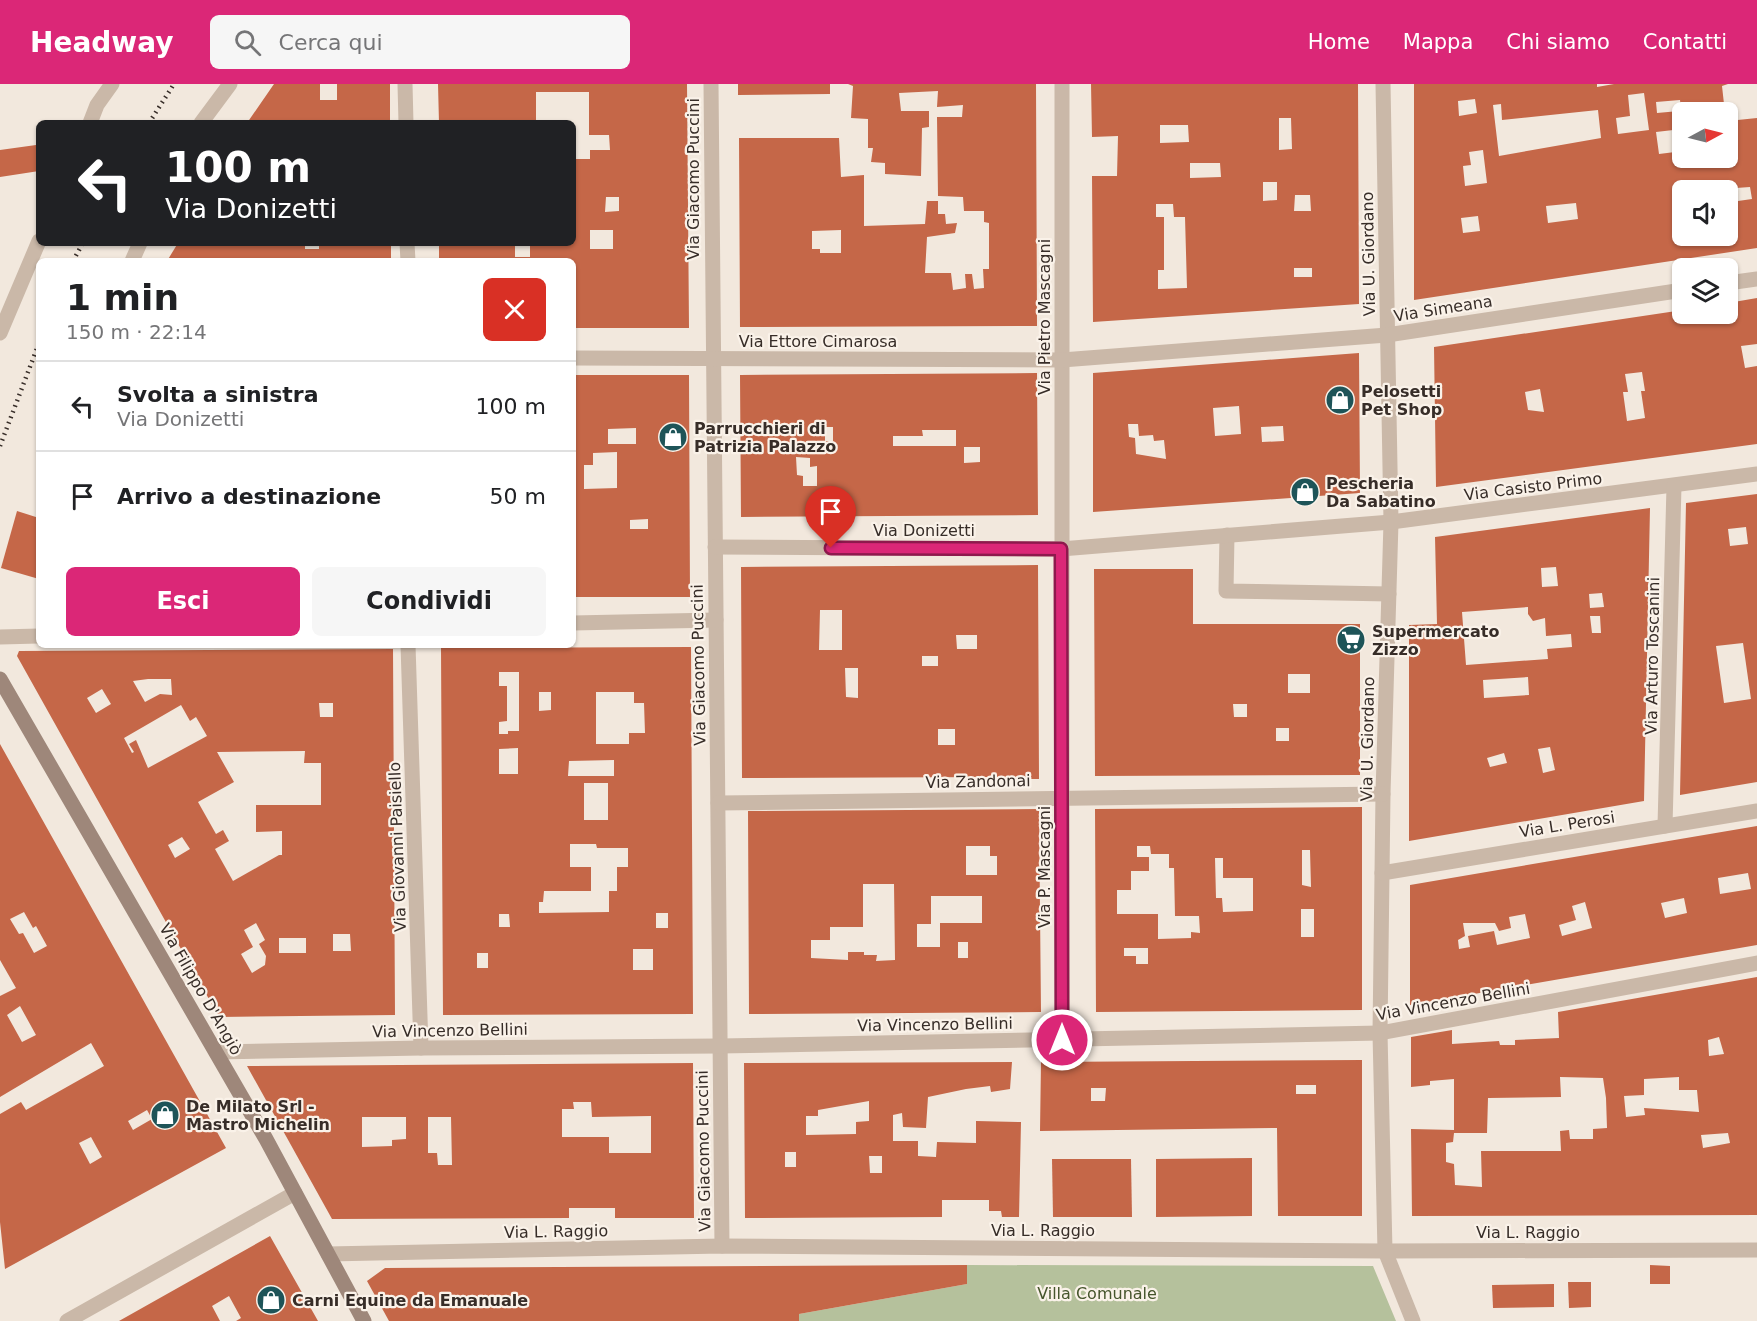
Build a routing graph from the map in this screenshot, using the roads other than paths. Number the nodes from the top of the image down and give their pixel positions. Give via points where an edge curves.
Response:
1 (112, 84) edge
2 (230, 84) edge
3 (405, 84) edge
4 (711, 84) edge
5 (1062, 84) edge
6 (1383, 84) edge
7 (91, 120) edge
8 (203, 120) edge
9 (406, 120) edge
10 (37, 246) edge
11 (1757, 279) edge
12 (1738, 282) edge
13 (1672, 292) edge
14 (0, 333) edge
15 (1387, 335) junction
16 (576, 358) edge
17 (712, 359) junction
18 (1062, 360) junction
19 (1757, 474) edge
20 (1674, 486) junction
21 (1391, 522) junction
22 (1227, 536) junction
23 (715, 547) junction
24 (1061, 549) junction
25 (1389, 594) junction
26 (716, 620) junction
27 (576, 623) edge
28 (36, 636) edge
29 (0, 637) edge
30 (408, 648) edge
31 (0, 679) edge
32 (1383, 794) junction
33 (1062, 798) junction
34 (718, 803) junction
35 (1757, 811) edge
36 (1665, 826) junction
37 (1383, 873) junction
38 (1757, 963) edge
39 (1380, 1033) junction
40 (1062, 1040) junction
41 (720, 1046) junction
42 (421, 1047) junction
43 (216, 1052) junction
44 (295, 1193) junction
45 (722, 1246) junction
46 (1757, 1250) edge
47 (1385, 1251) junction
48 (328, 1254) junction
49 (67, 1321) edge
50 (364, 1321) edge
51 (1413, 1321) edge

1 - 7 street
2 - 8 street
3 - 9 street
4 - 17 street, Via Giacomo Puccini
5 - 18 street, Via Pietro Mascagni
6 - 15 street, Via U. Giordano
10 - 14 street
11 - 12 street
13 - 15 street, Via Simeana
15 - 18 street, Via Simeana
15 - 21 street, Via U. Giordano
16 - 17 street, Via Ettore Cimarosa
17 - 18 street, Via Ettore Cimarosa
17 - 23 street, Via Giacomo Puccini
18 - 24 street, Via Pietro Mascagni
19 - 20 street, Via Casisto Primo
20 - 21 street, Via Casisto Primo
20 - 36 street, Via Arturo Toscanini
21 - 22 street, Via Casisto Primo
21 - 25 street, Via U. Giordano
22 - 24 street, Via Casisto Primo
22 - 25 street via 1226,591
23 - 24 street, Via Donizetti
23 - 26 street, Via Giacomo Puccini
24 - 33 street, Via P. Mascagni
25 - 32 street, Via U. Giordano
26 - 27 street
26 - 34 street, Via Giacomo Puccini
28 - 29 street
30 - 42 street, Via Giovanni Paisiello
31 - 43 main road, Via Filippo D'Angiò
32 - 33 street, Via Zandonai
32 - 37 street, Via U. Giordano
33 - 34 street, Via Zandonai
33 - 40 street, Via P. Mascagni
34 - 41 street, Via Giacomo Puccini
35 - 36 street, Via L. Perosi
36 - 37 street, Via L. Perosi
37 - 39 street, Via U. Giordano
38 - 39 street, Via Vincenzo Bellini
39 - 40 street, Via Vincenzo Bellini
39 - 47 street, Via U. Giordano
40 - 41 street, Via Vincenzo Bellini
41 - 42 street, Via Vincenzo Bellini
41 - 45 street, Via Giacomo Puccini
42 - 43 street, Via Vincenzo Bellini
43 - 44 main road, Via Filippo D'Angiò
44 - 48 main road, Via Filippo D'Angiò
44 - 49 street
45 - 47 street, Via L. Raggio
45 - 48 street, Via L. Raggio
46 - 47 street, Via L. Raggio
47 - 51 street
48 - 50 main road, Via Filippo D'Angiò

